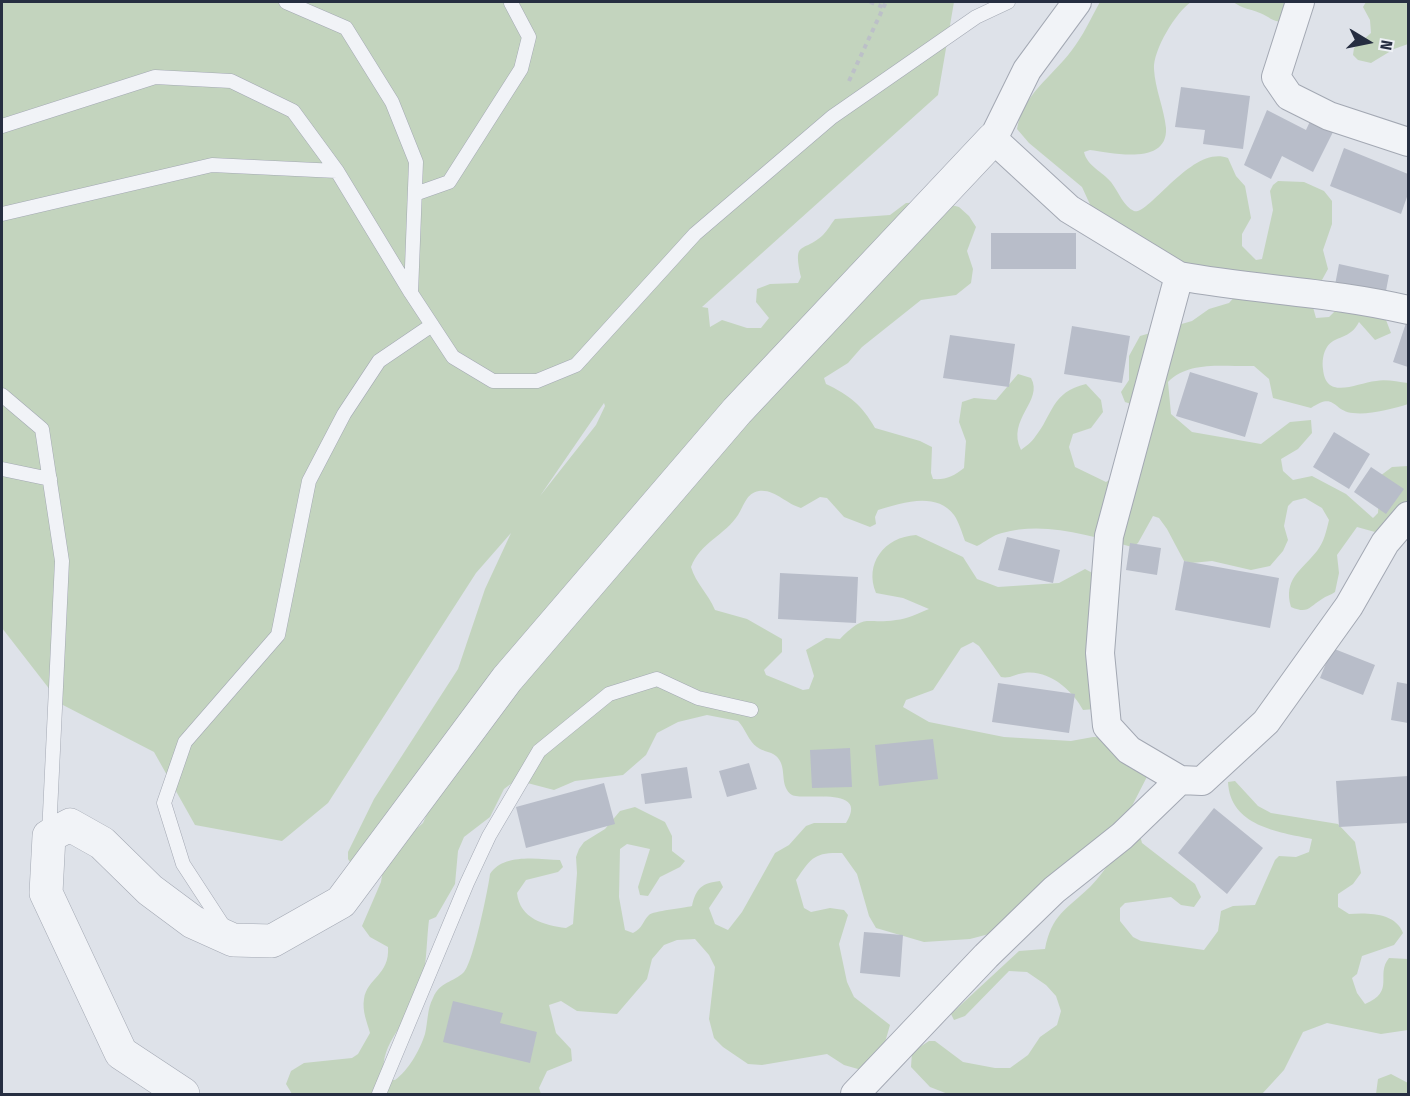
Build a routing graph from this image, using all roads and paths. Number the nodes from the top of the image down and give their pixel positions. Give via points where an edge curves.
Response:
1 (286, 2) edge
2 (870, 2) edge
3 (886, 2) edge
4 (1008, 2) edge
5 (1077, 2) edge
6 (1300, 2) edge
7 (511, 3) edge
8 (883, 7) junction
9 (832, 117) junction
10 (2, 126) edge
11 (993, 139) junction
12 (1408, 142) edge
13 (337, 171) junction
14 (415, 194) junction
15 (2, 214) edge
16 (1179, 276) junction
17 (411, 293) junction
18 (1408, 310) edge
19 (432, 326) junction
20 (2, 395) edge
21 (2, 469) edge
22 (50, 479) junction
23 (1408, 516) edge
24 (751, 710) dead end
25 (1180, 780) junction
26 (49, 836) junction
27 (233, 940) junction
28 (183, 1095) edge
29 (379, 1095) edge
30 (855, 1095) edge

1 - 14 lane via 346,28 392,102 416,162
2 - 8 path
3 - 8 path
4 - 9 lane via 976,17
5 - 11 street via 1027,70
6 - 12 street via 1276,77 1288,96 1329,116
7 - 14 lane via 529,37 521,69 449,182
8 - 9 path
9 - 19 lane via 695,234 576,365 537,381 493,381 453,357
10 - 13 lane via 155,77 231,81 293,111
11 - 16 street via 1069,209
11 - 27 street via 737,411 514,670 341,902 272,941
13 - 15 lane via 212,165
13 - 17 lane
14 - 17 lane
16 - 18 street
16 - 25 street via 1109,536 1100,653 1107,726 1129,750
17 - 19 lane
19 - 27 lane via 378,361 344,414 309,482 278,634 185,742 164,803 183,864
20 - 22 lane via 42,429
21 - 22 lane
22 - 26 lane via 62,561
23 - 25 street via 1384,543 1349,606 1266,722 1202,781
24 - 29 lane via 698,698 657,679 609,694 539,751 467,882
25 - 30 street via 1122,836 1054,890
26 - 27 street via 70,825 102,843 150,890 193,922
26 - 28 street via 46,893 121,1053

